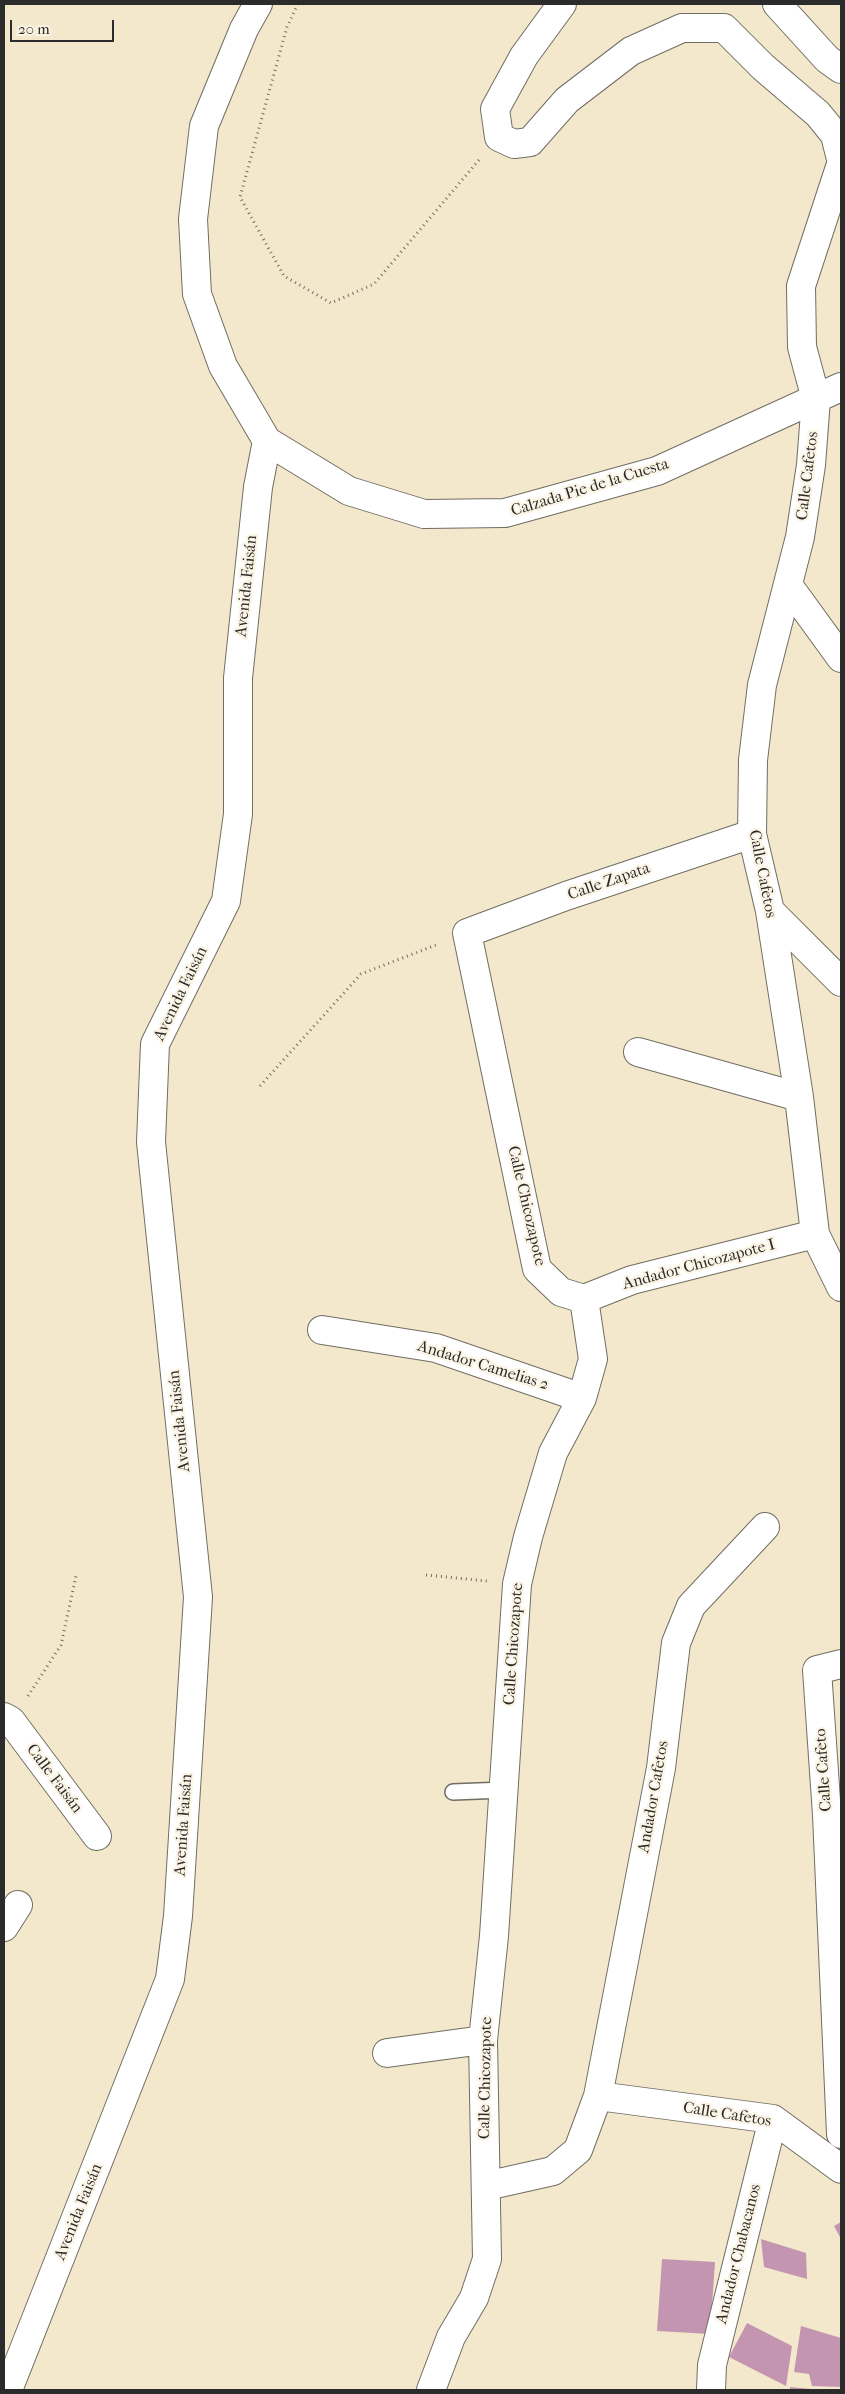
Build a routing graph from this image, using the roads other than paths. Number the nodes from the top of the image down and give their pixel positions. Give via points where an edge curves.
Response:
1 (258, 4) edge
2 (562, 4) edge
3 (777, 4) edge
4 (841, 69) edge
5 (841, 159) edge
6 (841, 164) edge
7 (841, 388) edge
8 (816, 399) junction
9 (267, 441) junction
10 (788, 585) junction
11 (841, 658) edge
12 (752, 834) junction
13 (770, 911) junction
14 (467, 933) joint
15 (841, 982) edge
16 (638, 1052) dead end
17 (799, 1097) junction
18 (815, 1234) junction
19 (841, 1286) edge
20 (584, 1299) junction
21 (322, 1330) dead end
22 (582, 1398) junction
23 (765, 1527) dead end
24 (841, 1664) edge
25 (7, 1719) edge
26 (504, 1790) junction
27 (453, 1792) dead end
28 (97, 1836) dead end
29 (483, 2040) junction
30 (387, 2053) dead end
31 (598, 2096) junction
32 (773, 2119) junction
33 (841, 2134) edge
34 (841, 2169) edge
35 (486, 2186) junction
36 (8, 2390) edge
37 (431, 2390) edge
38 (710, 2390) edge

1 - 9 street, Calzada Pie de la Cuesta via 244,29 204,126 193,219 197,294 223,366
2 - 5 street via 524,56 495,109 499,137 514,144 530,142 568,100 631,51 682,28 724,28 818,114 835,135
3 - 4 street via 827,59
6 - 8 street via 800,286 802,348
7 - 8 street, Calzada Pie de la Cuesta
8 - 9 street, Calzada Pie de la Cuesta via 657,471 504,513 424,514 349,491
8 - 10 street, Calle Cafetos via 800,537
9 - 36 street, Avenida Faisán via 258,488 238,678 238,814 226,901 155,1044 151,1142 198,1597 178,1916 170,1979
10 - 11 street
10 - 12 street, Calle Cafetos via 762,685 754,760
12 - 13 street, Calle Cafetos
12 - 14 street, Calle Zapata
13 - 15 street
13 - 17 street, Calle Cafetos
14 - 20 street, Calle Chicozapote via 537,1269 561,1292
16 - 17 street
17 - 18 street, Calle Cafetos
18 - 19 street, Calle Cafetos
18 - 20 street, Andador Chicozapote I via 632,1280
20 - 22 street, Calle Chicozapote via 593,1359
21 - 22 street, Andador Camelias 2 via 436,1348
22 - 26 street, Calle Chicozapote via 553,1453 518,1584
23 - 31 street, Andador Cafetos via 691,1606 676,1643 660,1768
24 - 33 street, Calle Cafeto via 817,1670
25 - 28 street, Calle Faisán
26 - 27 lane
26 - 29 street, Calle Chicozapote
29 - 30 street
29 - 35 street, Calle Chicozapote
31 - 32 street, Calle Cafetos
31 - 35 street, Andador Cafetos via 578,2150 552,2171
32 - 34 street, Calle Cafetos
32 - 38 street, Andador Chabacanos via 712,2365
35 - 37 street, Calle Chicozapote via 487,2259 474,2298 451,2337

